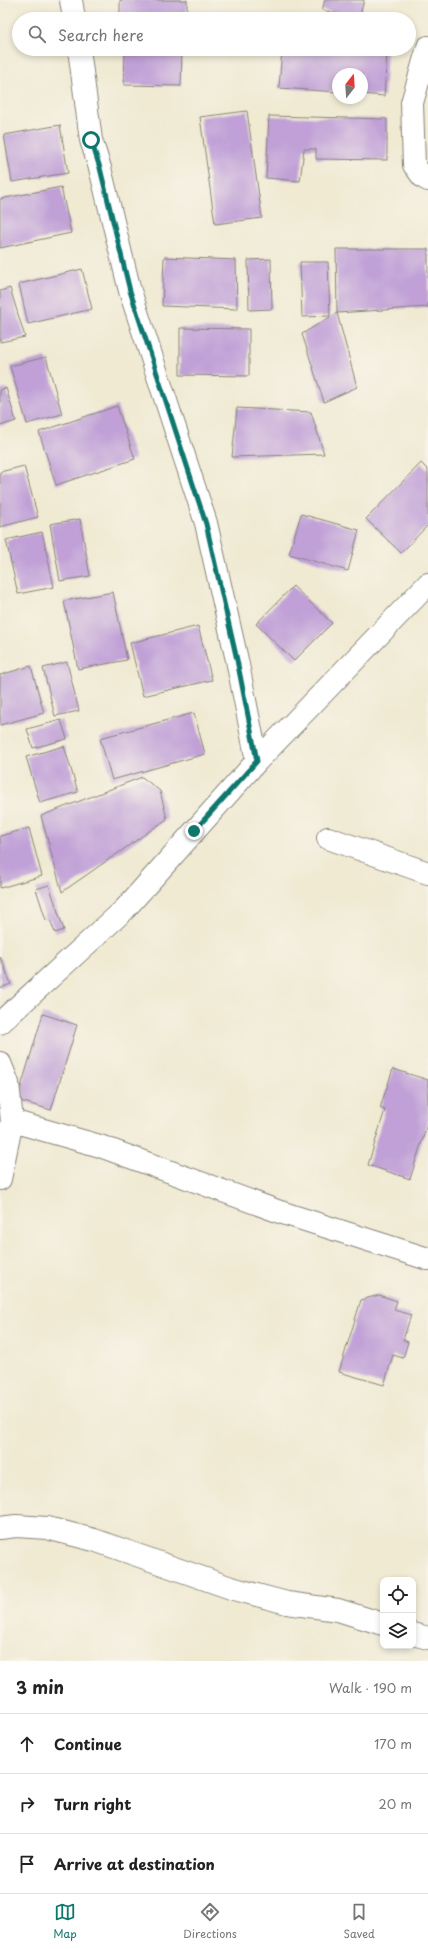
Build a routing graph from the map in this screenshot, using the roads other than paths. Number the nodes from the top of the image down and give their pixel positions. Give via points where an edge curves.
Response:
1 (71, 0) edge
2 (73, 12) edge
3 (428, 47) edge
4 (80, 56) edge
5 (428, 180) edge
6 (428, 584) edge
7 (257, 761) junction
8 (328, 838) dead end
9 (428, 872) edge
10 (0, 1023) edge
11 (0, 1063) edge
12 (12, 1121) junction
13 (0, 1179) edge
14 (428, 1259) edge
15 (0, 1528) edge
16 (380, 1623) edge
17 (416, 1635) edge
18 (428, 1638) edge

1 - 2 street
3 - 5 street via 412,103 414,165
4 - 7 street via 91,140 130,291 206,524
6 - 7 street
7 - 10 street via 124,910
8 - 9 street
11 - 12 street via 8,1083
12 - 13 street
12 - 14 street via 100,1146 280,1212
15 - 16 street via 47,1528 94,1540 231,1588 287,1603 338,1610
17 - 18 street

